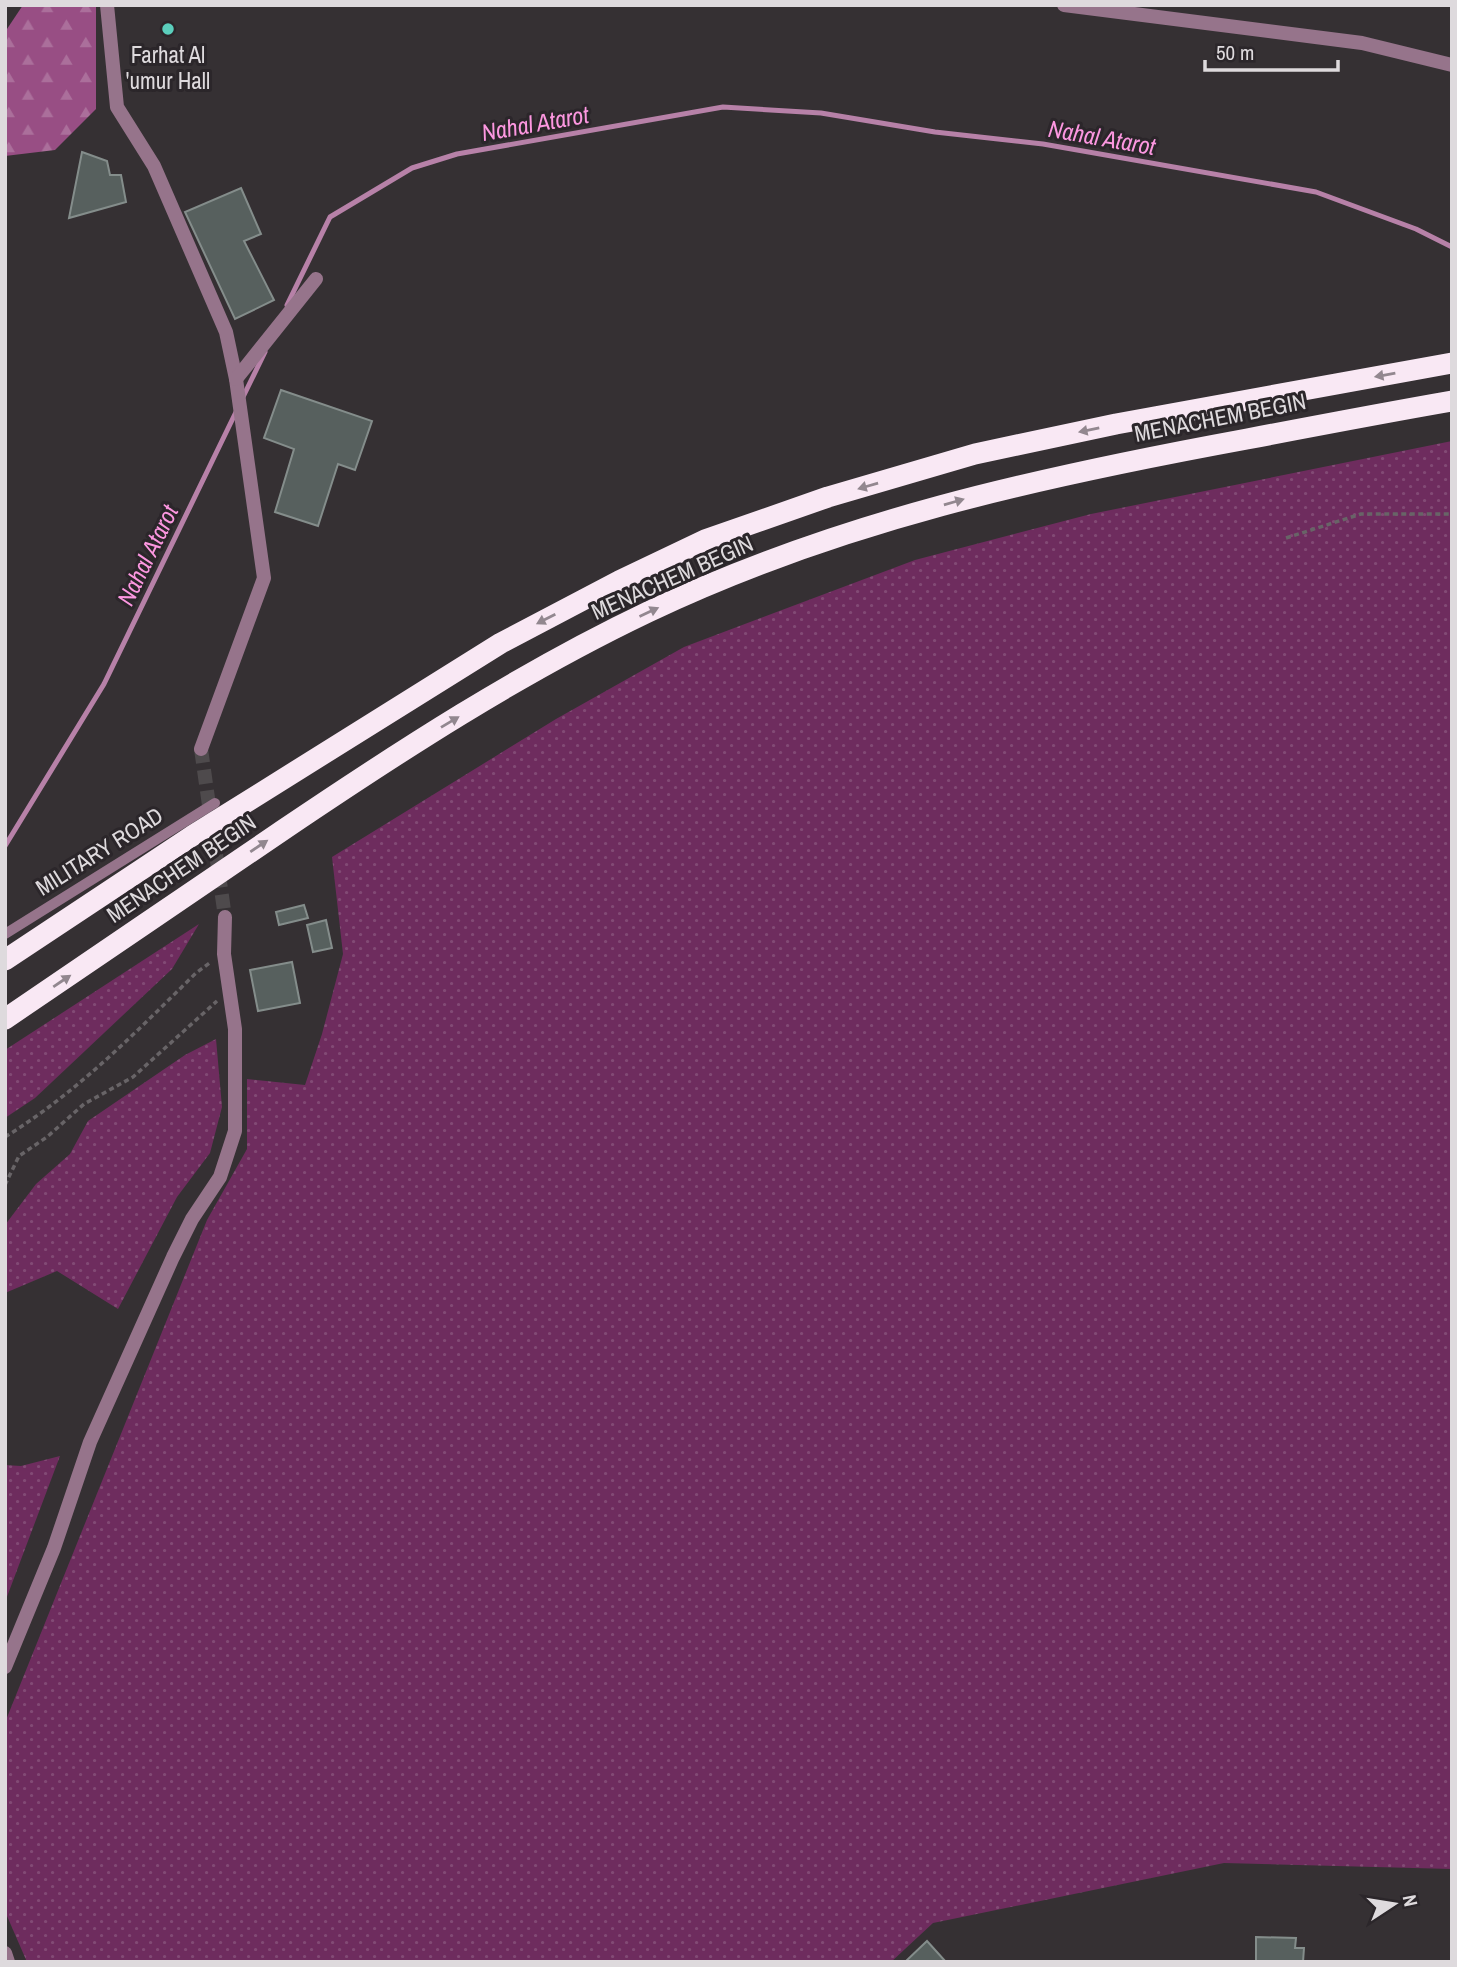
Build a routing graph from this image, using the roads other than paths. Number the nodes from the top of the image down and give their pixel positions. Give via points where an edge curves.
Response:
1 (1064, 5) edge
2 (106, 6) edge
3 (1452, 65) edge
4 (316, 279) dead end
5 (1452, 363) edge
6 (236, 380) junction
7 (1452, 401) edge
8 (201, 749) tunnel mouth
9 (215, 803) dead end
10 (225, 917) tunnel mouth
11 (5, 934) edge
12 (5, 960) edge
13 (5, 1019) edge
14 (5, 1667) edge
15 (5, 1953) edge
16 (8, 1962) edge

1 - 3 street via 1362,43
2 - 6 street via 117,107 154,166 226,332
4 - 6 street
5 -> 12 highway, MENACHEM BEGIN via 975,454 828,497 705,540 501,643 192,836
6 - 8 street via 264,578
13 -> 7 highway, MENACHEM BEGIN via 378,766 528,675 659,607 849,531 993,491 1124,461
9 - 11 lane, MILITARY ROAD
10 - 14 street via 224,954 235,1028 232,1143 220,1177 173,1256 90,1442 54,1548
15 - 16 street

